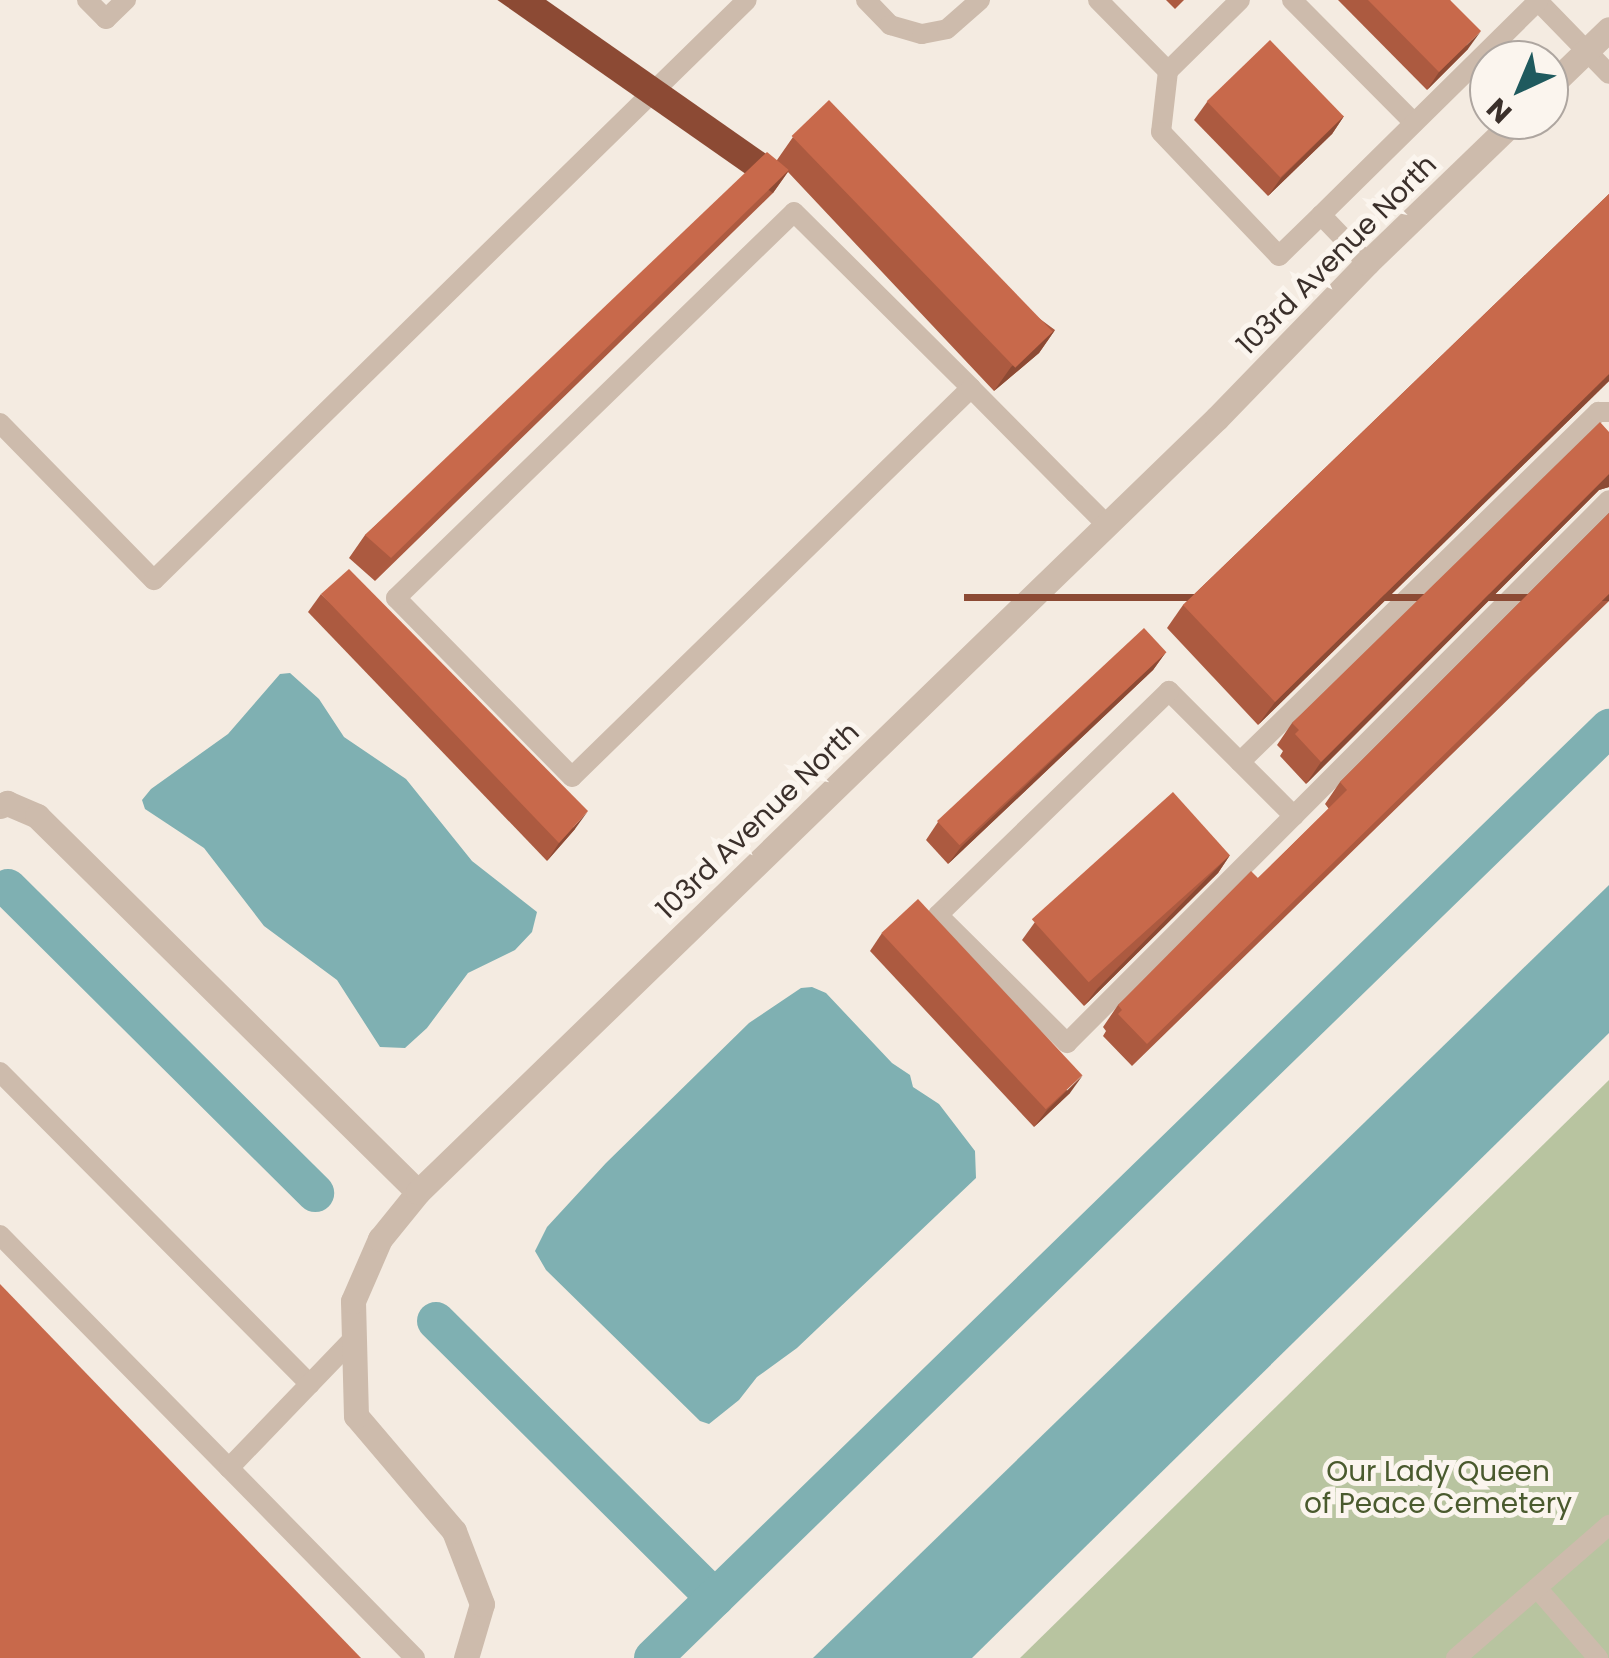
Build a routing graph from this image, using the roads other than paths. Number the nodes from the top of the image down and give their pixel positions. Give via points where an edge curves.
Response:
1 (88, 0) edge
2 (126, 0) edge
3 (747, 0) edge
4 (866, 0) edge
5 (980, 0) edge
6 (1098, 0) edge
7 (1240, 0) edge
8 (1292, 0) edge
9 (1537, 0) edge
10 (1609, 29) edge
11 (1586, 51) junction
12 (1569, 68) edge
13 (1168, 72) junction
14 (1609, 74) edge
15 (1414, 123) junction
16 (1494, 140) edge
17 (1321, 215) junction
18 (1367, 263) junction
19 (971, 388) junction
20 (1609, 412) edge
21 (0, 423) edge
22 (1609, 500) edge
23 (1107, 525) junction
24 (1240, 762) junction
25 (0, 806) edge
26 (1294, 816) junction
27 (0, 1072) edge
28 (418, 1192) junction
29 (0, 1235) edge
30 (354, 1338) junction
31 (310, 1384) junction
32 (229, 1468) junction
33 (1609, 1526) edge
34 (1537, 1588) junction
35 (415, 1658) edge
36 (466, 1658) edge
37 (1456, 1658) edge
38 (1598, 1658) edge

1 - 2 lane via 106,19
3 - 21 lane via 154,580
4 - 5 lane via 890,24 922,34 946,28
6 - 13 lane
7 - 13 lane
8 - 15 lane
9 - 11 lane
9 - 15 lane
10 - 11 street
11 - 12 street
11 - 14 lane
13 - 17 lane via 1161,132 1279,256
15 - 17 lane
16 - 18 street, 103rd Avenue North
17 - 18 lane
18 - 23 street, 103rd Avenue North
19 - 19 lane via 794,212 396,598 572,776
19 - 23 lane
20 - 24 lane via 1598,412
22 - 26 lane
23 - 28 street, 103rd Avenue North
24 - 26 lane
24 - 26 lane via 1169,691 938,916 1066,1044
25 - 28 street via 36,816
27 - 31 lane
28 - 30 street, 103rd Avenue North via 380,1239 366,1270 353,1301
29 - 32 lane
30 - 31 lane
30 - 36 street, 103rd Avenue North via 356,1416 454,1531 482,1604
31 - 32 lane
32 - 35 lane
33 - 34 lane
34 - 37 lane
34 - 38 lane

